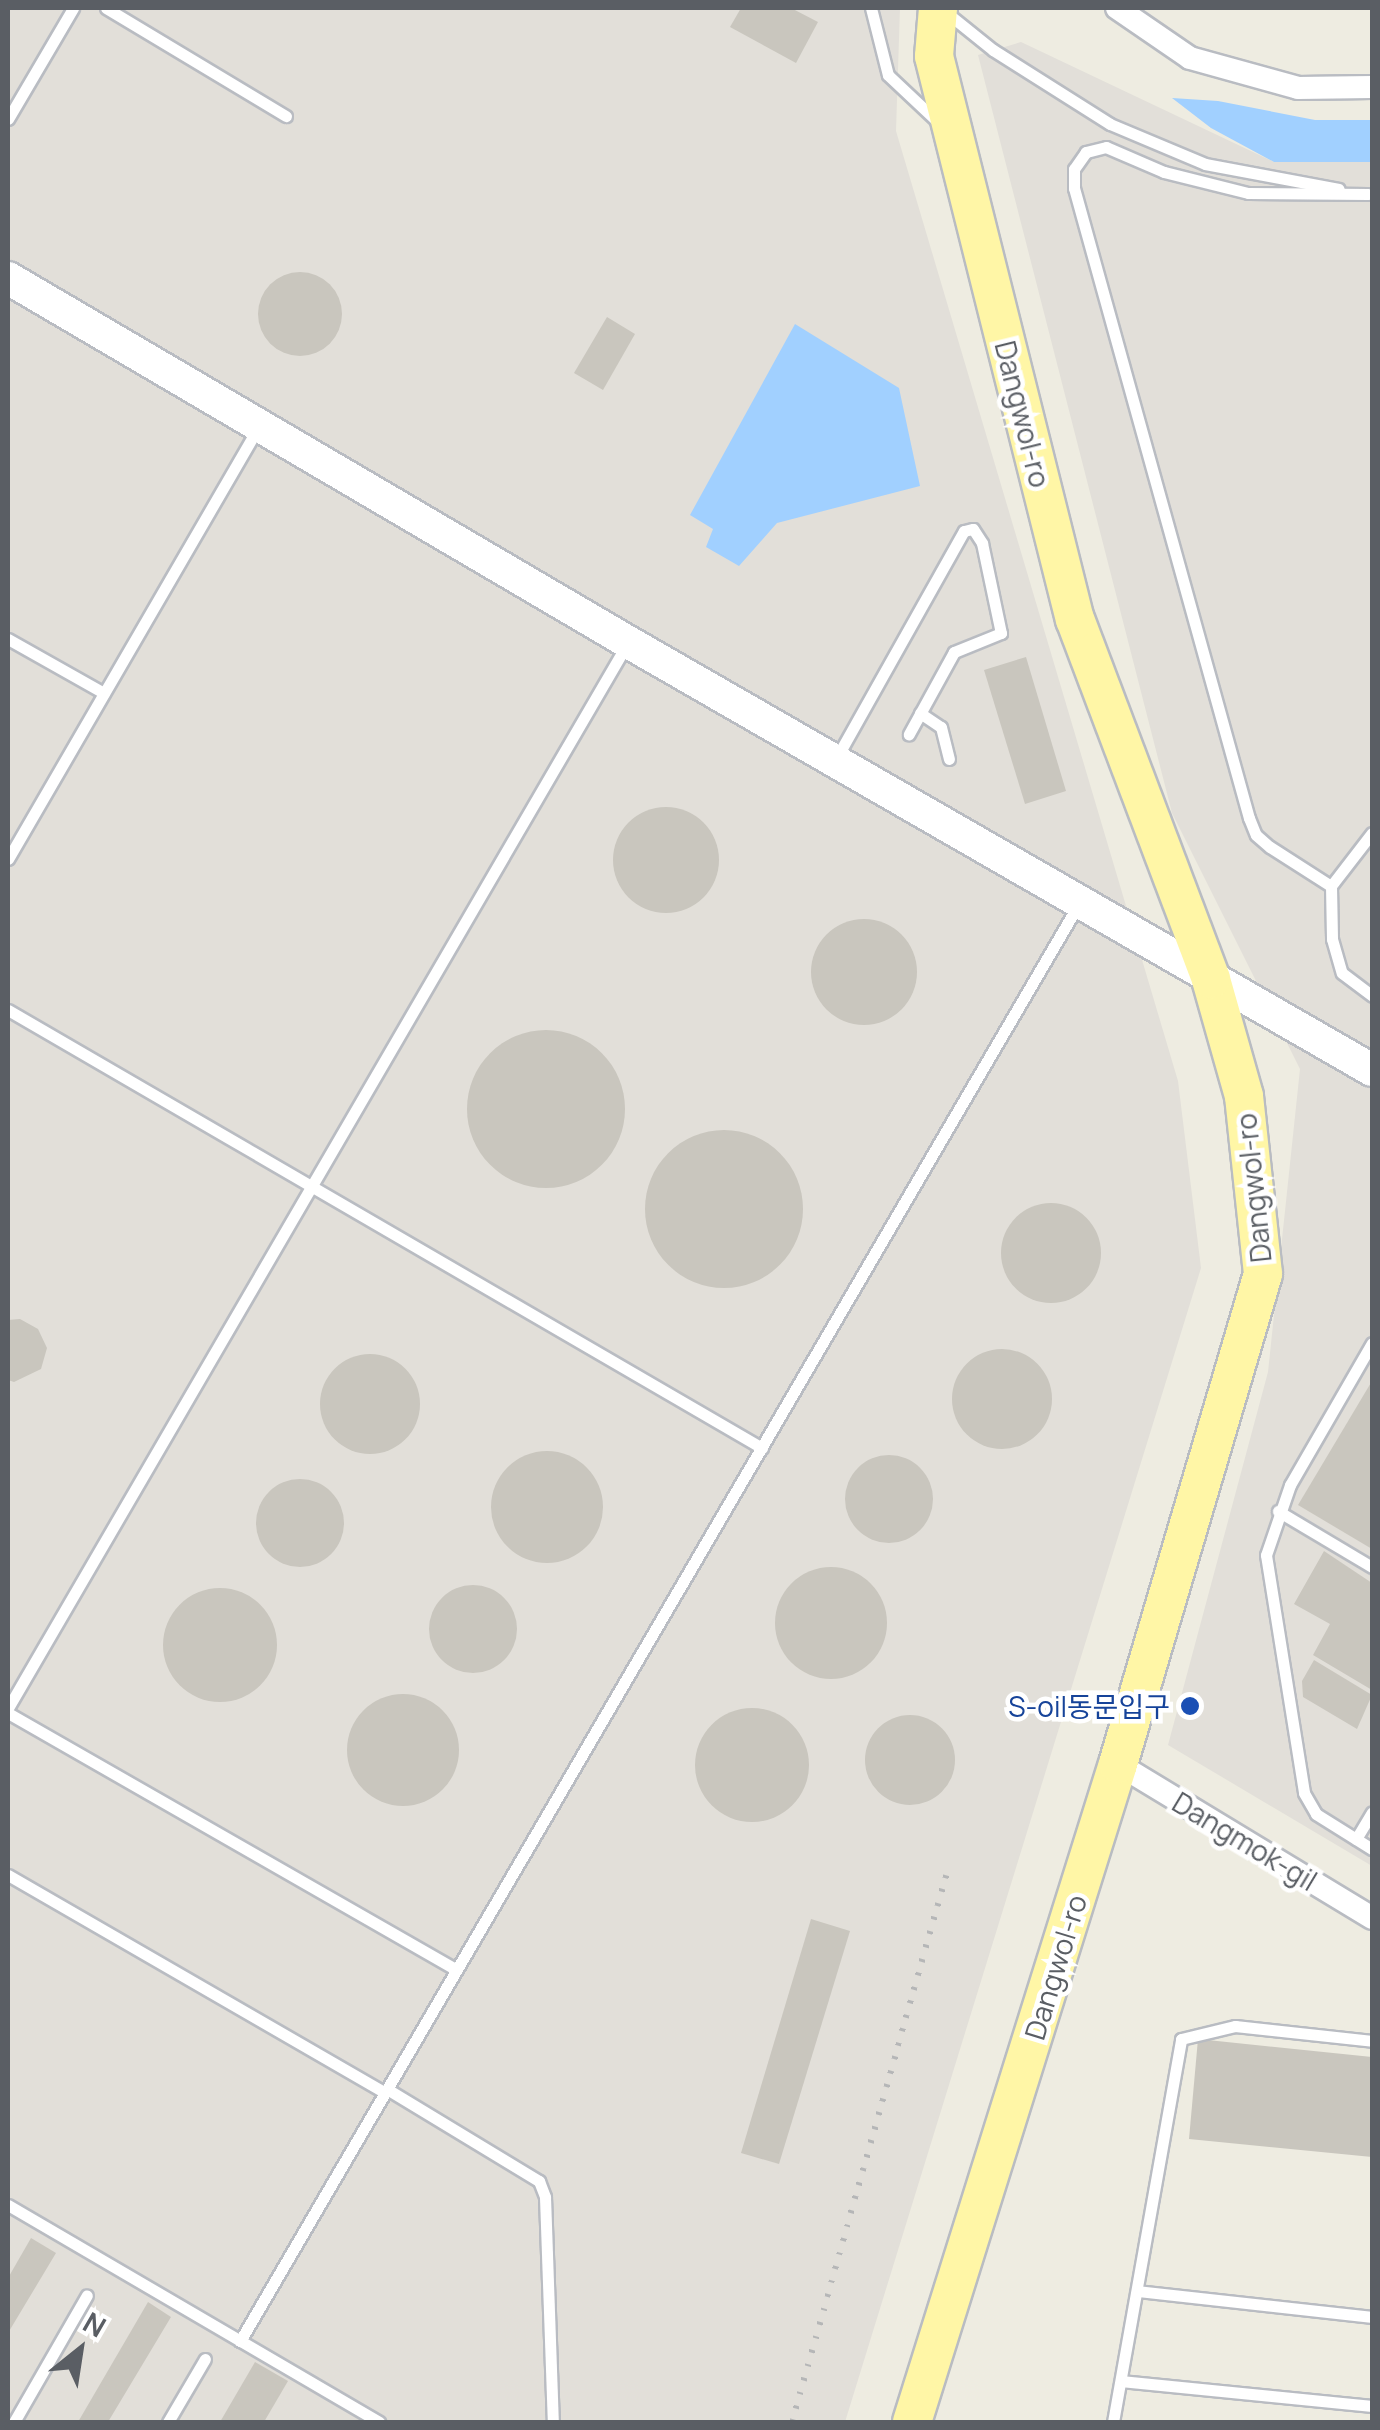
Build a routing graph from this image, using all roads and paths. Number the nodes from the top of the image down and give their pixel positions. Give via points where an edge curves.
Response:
1 (73, 8) edge
2 (106, 8) edge
3 (871, 8) edge
4 (940, 8) edge
5 (1117, 8) edge
6 (1372, 88) edge
7 (286, 116) dead end
8 (8, 119) edge
9 (954, 138) junction
10 (1370, 194) edge
11 (8, 278) edge
12 (260, 425) junction
13 (8, 639) edge
14 (628, 642) junction
15 (104, 694) junction
16 (920, 713) junction
17 (909, 734) dead end
18 (948, 759) dead end
19 (835, 760) junction
20 (1372, 833) edge
21 (8, 858) edge
22 (1331, 886) junction
23 (1080, 901) junction
24 (1211, 979) junction
25 (1372, 996) edge
26 (8, 1010) edge
27 (1372, 1070) edge
28 (312, 1187) junction
29 (1372, 1344) edge
30 (762, 1448) junction
31 (1278, 1510) junction
32 (1372, 1567) edge
33 (8, 1710) edge
34 (1118, 1764) junction
35 (1372, 1812) edge
36 (1356, 1839) junction
37 (1372, 1849) edge
38 (8, 1875) edge
39 (1372, 1918) edge
40 (457, 1970) junction
41 (1372, 2040) edge
42 (386, 2091) junction
43 (8, 2205) edge
44 (1137, 2291) junction
45 (88, 2295) dead end
46 (1372, 2318) edge
47 (240, 2341) junction
48 (204, 2359) dead end
49 (1121, 2381) junction
50 (1372, 2406) edge
51 (14, 2422) edge
52 (168, 2422) edge
53 (379, 2422) edge
54 (553, 2422) edge
55 (912, 2422) edge
56 (1113, 2422) edge

1 - 8 lane
2 - 7 lane
3 - 9 lane via 888,75
4 - 9 main road, Dangwol-ro via 934,56
4 - 10 lane via 1110,124 1205,164
5 - 6 street via 1190,58 1298,88
9 - 24 main road, Dangwol-ro via 1074,620
10 - 22 lane via 1248,193 1164,172 1106,147 1086,152 1074,169 1249,818 1270,848
11 - 12 main road
12 - 14 main road
12 - 15 lane
13 - 15 lane
14 - 19 main road
14 - 28 lane
15 - 21 lane
16 - 17 lane
16 - 18 lane via 940,728
16 - 19 lane via 954,652 1001,633 982,543 973,529 964,531
19 - 23 main road
20 - 22 lane
22 - 25 lane via 1332,939 1342,973
23 - 24 main road
23 - 30 lane
24 - 27 main road
24 - 34 main road, Dangwol-ro via 1244,1096 1262,1274
26 - 28 lane
28 - 30 lane
28 - 33 lane
29 - 31 lane
30 - 40 lane
31 - 32 lane
31 - 36 lane via 1267,1574 1304,1793 1316,1814
33 - 40 lane
34 - 39 street, Dangmok-gil
34 - 55 main road, Dangwol-ro
35 - 36 lane
36 - 37 lane
38 - 42 lane
40 - 42 lane
41 - 44 lane via 1235,2026 1181,2039
42 - 47 lane
42 - 54 lane via 539,2181 545,2196
43 - 47 lane
44 - 46 lane
44 - 49 lane
45 - 51 lane
47 - 53 lane
48 - 52 lane
49 - 50 lane
49 - 56 lane

